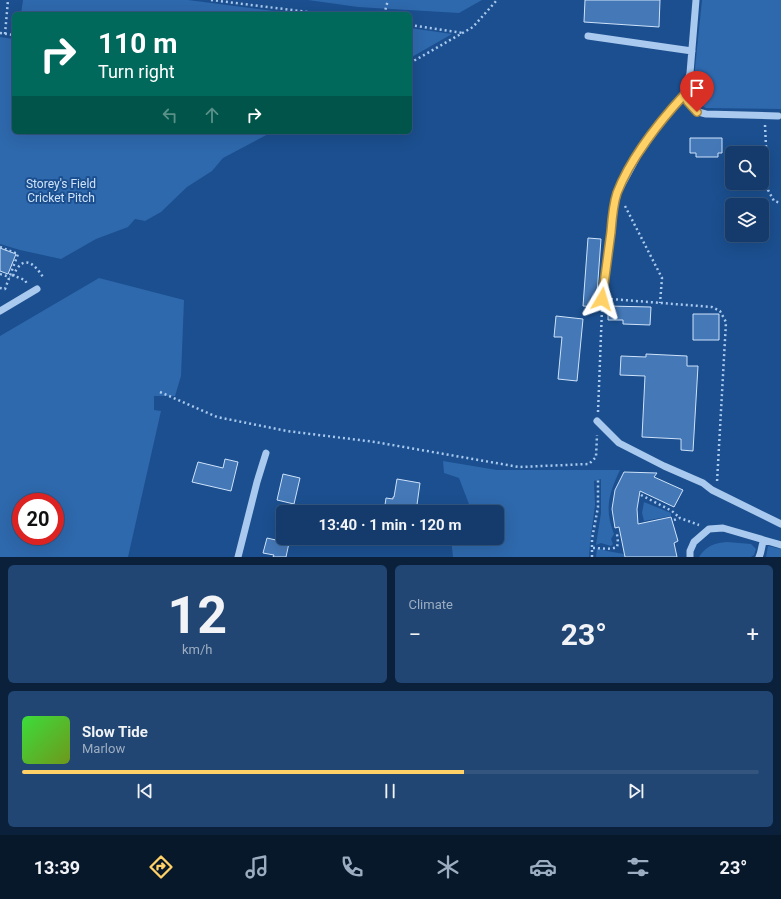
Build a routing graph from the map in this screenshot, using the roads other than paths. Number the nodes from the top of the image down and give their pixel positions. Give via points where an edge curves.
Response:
1 (696, 0) edge
2 (588, 36) dead end
3 (692, 51) junction
4 (684, 95) junction
5 (778, 116) dead end
6 (37, 289) dead end
7 (602, 299) road end
8 (0, 311) edge
9 (597, 421) road end
10 (266, 453) dead end
11 (781, 524) edge
12 (764, 540) junction
13 (781, 545) edge
14 (238, 557) edge
15 (690, 557) edge
16 (759, 557) edge

1 - 3 street
2 - 3 street
3 - 4 street
4 - 5 street via 697,112
4 - 7 street via 638,155 618,192 613,211
6 - 8 street
9 - 11 street via 618,443 703,483 716,493
10 - 14 street
12 - 13 street
12 - 15 street via 723,528 708,529 694,542
12 - 16 street

